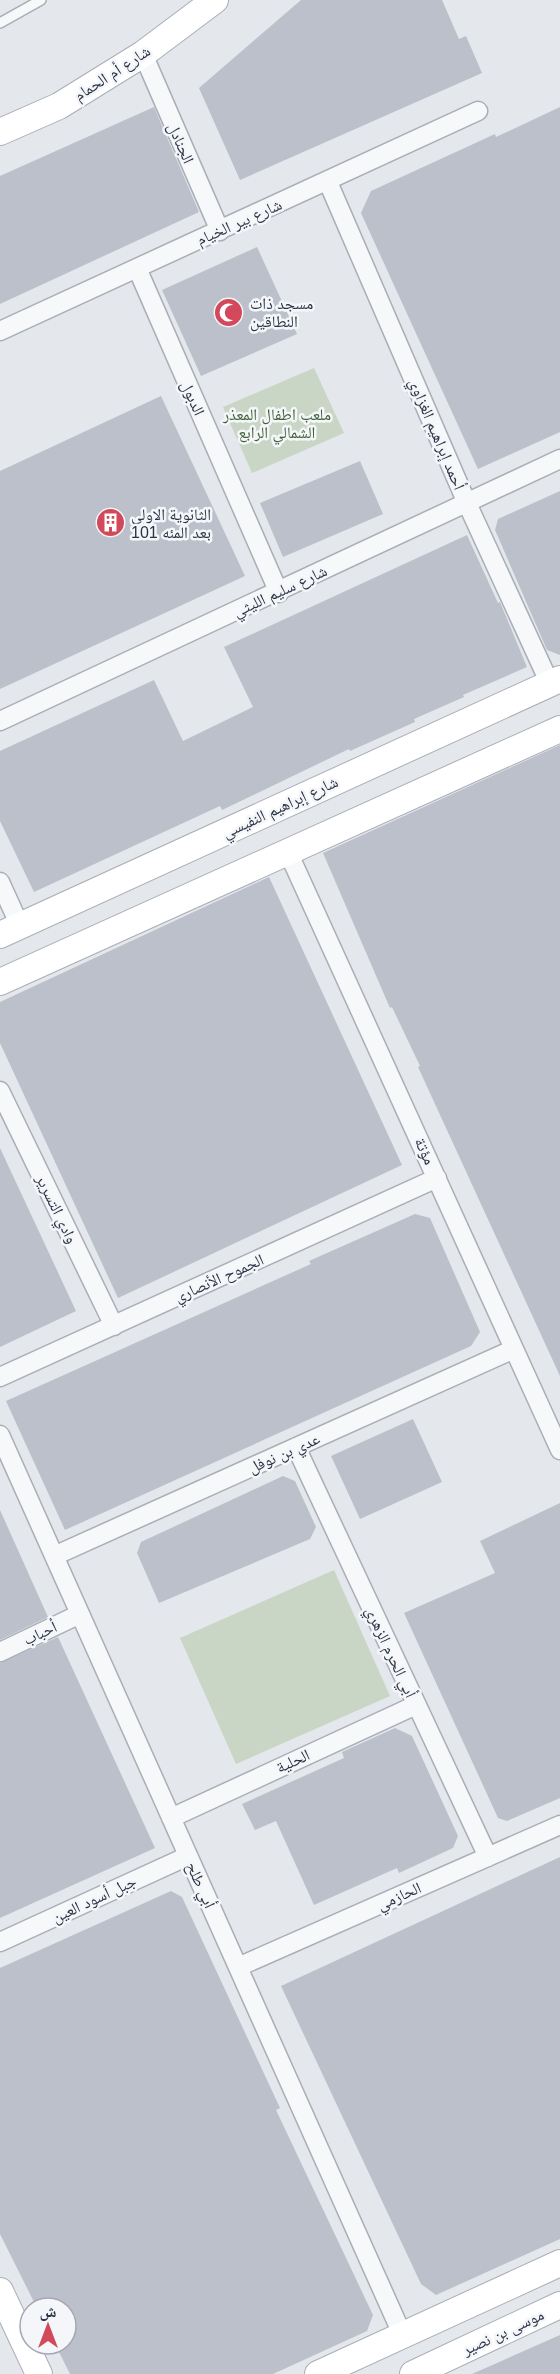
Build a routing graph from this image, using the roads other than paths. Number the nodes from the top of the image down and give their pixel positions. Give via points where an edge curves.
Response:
1 (41, 0) edge
2 (215, 0) edge
3 (0, 22) edge
4 (143, 54) junction
5 (478, 111) dead end
6 (0, 132) edge
7 (328, 182) junction
8 (220, 231) junction
9 (137, 268) junction
10 (0, 331) edge
11 (560, 459) edge
12 (466, 501) junction
13 (279, 593) junction
14 (556, 683) edge
15 (0, 721) edge
16 (560, 729) edge
17 (288, 852) junction
18 (0, 882) edge
19 (10, 930) edge
20 (0, 982) edge
21 (0, 1091) edge
22 (437, 1178) junction
23 (114, 1326) junction
24 (514, 1349) junction
25 (0, 1377) edge
26 (0, 1436) edge
27 (296, 1447) junction
28 (560, 1450) edge
29 (54, 1556) junction
30 (80, 1614) junction
31 (0, 1652) edge
32 (416, 1705) junction
33 (171, 1818) junction
34 (560, 1824) edge
35 (188, 1856) junction
36 (488, 1857) junction
37 (0, 1942) edge
38 (238, 1967) junction
39 (560, 2263) edge
40 (0, 2291) edge
41 (560, 2305) edge
42 (402, 2334) junction
43 (39, 2374) edge
44 (318, 2374) edge
45 (413, 2374) edge

1 - 3 lane
2 - 4 street, شارع أم الحمام
4 - 6 street, شارع أم الحمام via 59,106
4 - 8 street, الجنادل
5 - 7 street, شارع بير الخيام
7 - 8 street, شارع بير الخيام
7 - 12 street, أحمد إبراهيم الغزاوي
8 - 9 street, شارع بير الخيام
9 - 10 street, شارع بير الخيام
9 - 13 street, الدبول
11 - 12 street, شارع سليم الليثي
12 - 13 street, شارع سليم الليثي
12 - 14 street, أحمد إبراهيم الغزاوي
13 - 15 street, شارع سليم الليثي
14 - 19 street, شارع إبراهيم النفيسي
16 - 17 street
17 - 20 street
17 - 22 street, مؤتة
18 - 19 street
21 - 23 street, وادي التسرير
22 - 23 street, الجموح الأنصاري
22 - 24 street, مؤتة
23 - 25 street, الجموح الأنصاري
24 - 27 street, عدي بن نوفل
24 - 28 street, مؤتة
26 - 29 street, أبي طلح
27 - 29 street, عدي بن نوفل
27 - 32 street, أبي الحرم الزهري
29 - 30 street, أبي طلح
30 - 31 street, أحباب
30 - 33 street, أبي طلح
32 - 33 street, الحلية
32 - 36 street, أبي الحرم الزهري
33 - 35 street, أبي طلح
34 - 36 street, الحازمي
35 - 37 street, جبل أسود العين
35 - 38 street, أبي طلح
36 - 38 street, الحازمي
38 - 42 street, أبي طلح
39 - 42 street
40 - 43 street
41 - 45 street, موسى بن نصير
42 - 44 street

